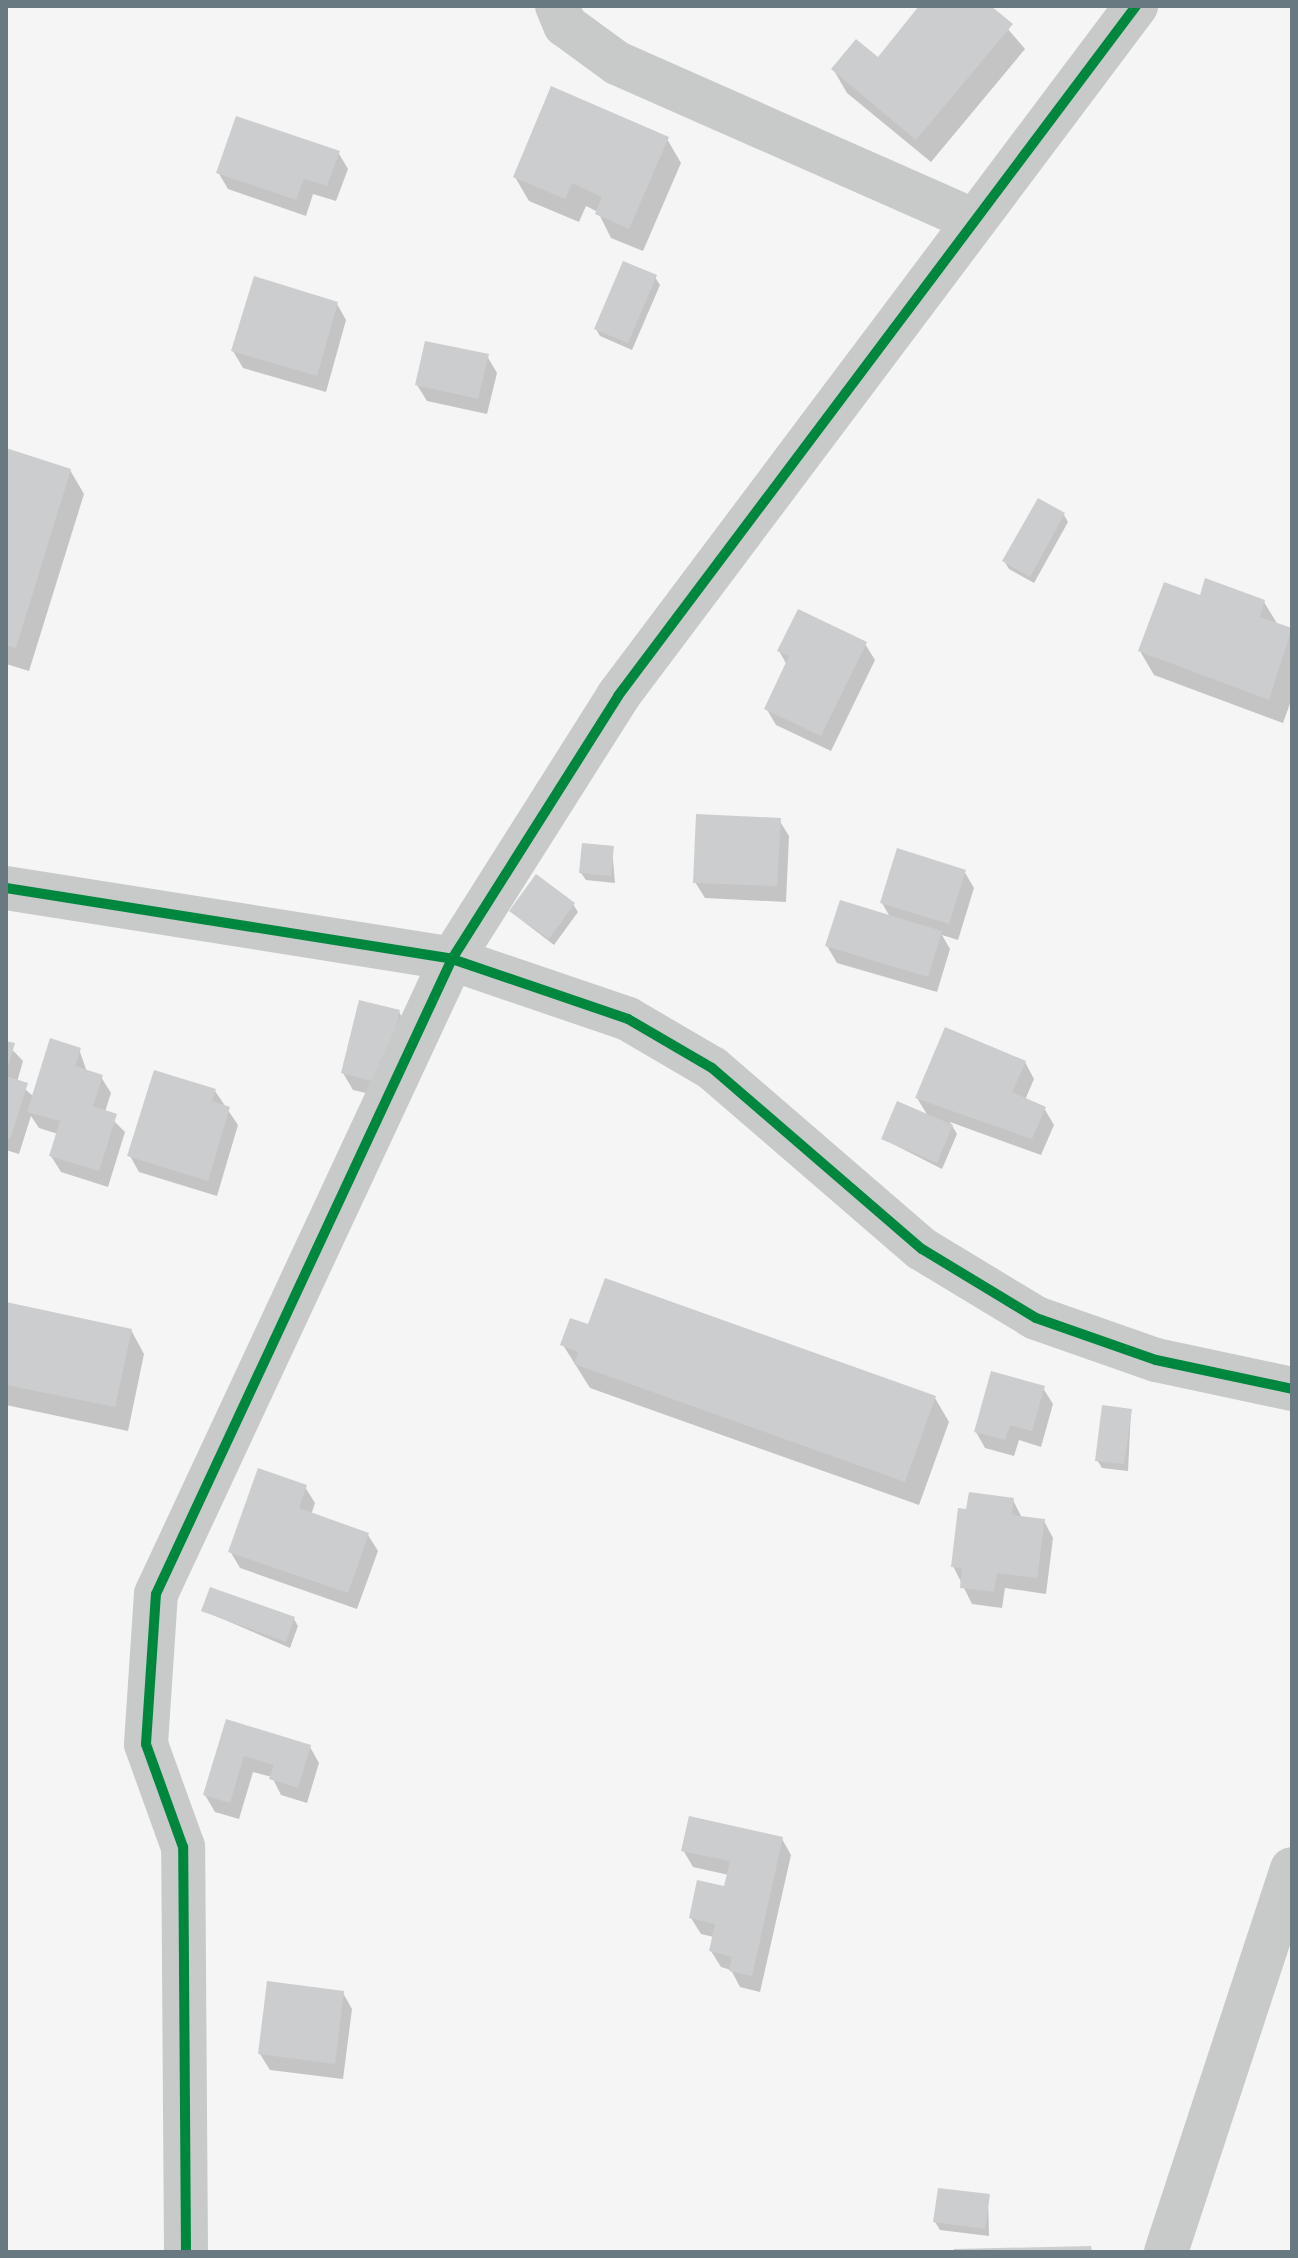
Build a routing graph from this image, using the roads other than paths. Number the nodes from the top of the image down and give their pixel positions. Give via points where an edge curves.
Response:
1 (557, 6) edge
2 (1136, 6) edge
3 (970, 219) junction
4 (6, 888) edge
5 (452, 959) junction
6 (1292, 1389) edge
7 (1292, 1869) edge
8 (186, 2252) edge
9 (1166, 2252) edge

1 - 3 street via 565,25 617,63
2 - 3 street
3 - 5 street via 618,696
4 - 5 street
5 - 6 street via 628,1019 712,1068 922,1249 1036,1318 1156,1360
5 - 8 street via 156,1594 146,1744 183,1847
7 - 9 street

